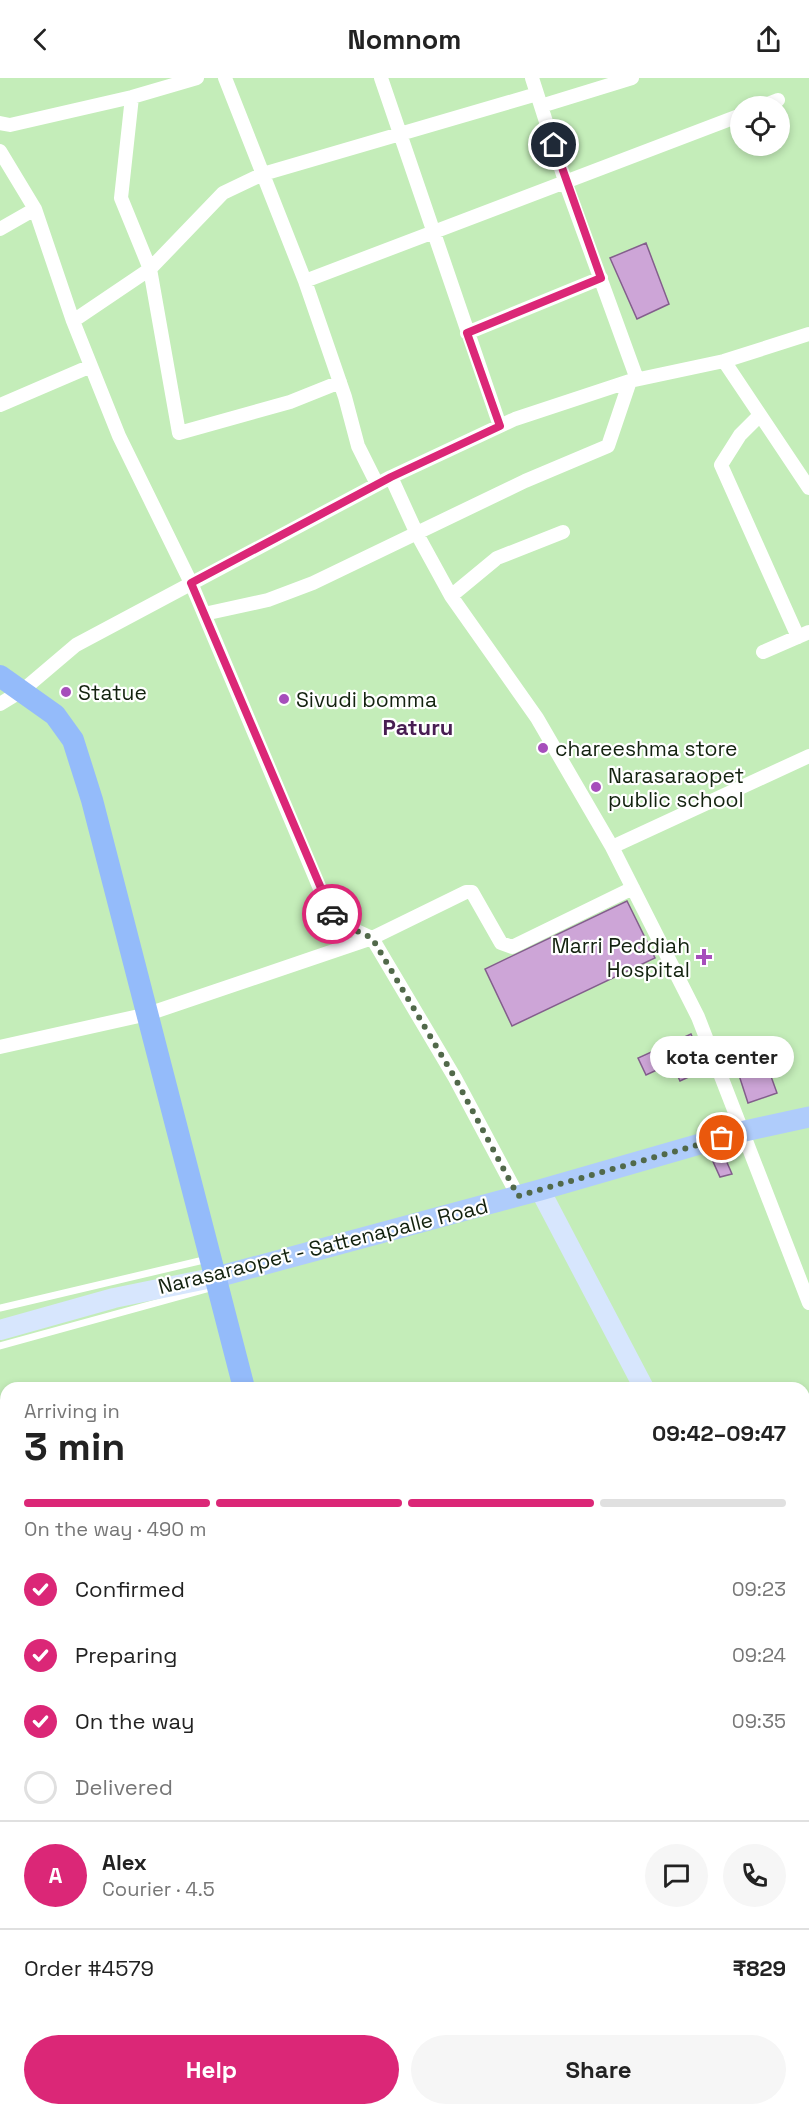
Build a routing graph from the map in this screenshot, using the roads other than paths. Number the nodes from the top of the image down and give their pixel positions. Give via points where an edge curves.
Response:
1 (197, 78) edge
2 (225, 78) edge
3 (381, 78) edge
4 (532, 78) edge
5 (632, 78) edge
6 (132, 97) junction
7 (539, 100) junction
8 (730, 119) edge
9 (0, 123) edge
10 (400, 135) junction
11 (0, 151) edge
12 (263, 174) junction
13 (566, 184) junction
14 (35, 209) junction
15 (0, 230) edge
16 (432, 233) junction
17 (150, 269) junction
18 (601, 278) junction
19 (304, 281) junction
20 (73, 321) junction
21 (467, 333) junction
22 (809, 334) edge
23 (724, 361) junction
24 (91, 366) junction
25 (634, 380) junction
26 (340, 382) junction
27 (0, 405) edge
28 (760, 415) junction
29 (500, 426) junction
30 (391, 477) junction
31 (376, 484) junction
32 (809, 488) edge
33 (563, 532) dead end
34 (417, 534) junction
35 (191, 583) junction
36 (451, 596) junction
37 (204, 614) junction
38 (803, 635) edge
39 (763, 652) dead end
40 (0, 676) edge
41 (23, 690) junction
42 (0, 704) edge
43 (809, 756) edge
44 (612, 847) junction
45 (633, 888) junction
46 (372, 938) junction
47 (148, 1014) junction
48 (0, 1047) edge
49 (809, 1117) edge
50 (745, 1131) junction
51 (540, 1190) junction
52 (518, 1196) junction
53 (216, 1273) junction
54 (809, 1303) edge
55 (0, 1308) edge
56 (0, 1330) edge
57 (0, 1346) edge
58 (243, 1382) edge
59 (641, 1382) edge

1 - 6 street
2 - 12 street
3 - 10 street
4 - 7 street
5 - 7 street
6 - 9 street via 10,125
6 - 17 street via 121,198
7 - 10 street
7 - 13 street
8 - 13 street
10 - 12 street
10 - 16 street
11 - 14 street
12 - 17 street via 223,193
12 - 19 street
13 - 16 street
13 - 18 street
14 - 15 street
14 - 20 street
16 - 19 street
16 - 21 street
17 - 20 street
17 - 26 street via 179,433 290,402
18 - 21 street
18 - 25 street
19 - 26 street
20 - 24 street
21 - 29 street
22 - 23 street
23 - 25 street
23 - 28 street
24 - 27 street
24 - 35 street via 119,436
25 - 29 street
25 - 34 street via 608,446
26 - 31 street via 358,446
28 - 32 street
28 - 38 street via 740,435 721,465
29 - 30 street
30 - 31 street
30 - 34 street
31 - 35 street
33 - 36 street via 497,558
34 - 36 street
34 - 37 street via 304,587
35 - 37 street
35 - 41 street via 76,645
36 - 44 street via 537,718
37 - 46 street via 329,910 337,922
38 - 39 street
40 - 41 highway
41 - 42 street
41 - 47 highway via 55,715 73,740
43 - 44 street
44 - 45 street
45 - 46 street via 512,947 501,943 472,892
45 - 50 street via 698,1017
46 - 47 street
46 - 52 street via 455,1078
47 - 48 street
47 - 53 highway
49 - 50 main road, Narasaraopet - Sattenapalle Road
50 - 51 main road, Narasaraopet - Sattenapalle Road
50 - 54 street
51 - 52 main road, Narasaraopet - Sattenapalle Road
51 - 59 main road
52 - 53 main road, Narasaraopet - Sattenapalle Road
53 - 55 lane
53 - 56 main road, Narasaraopet - Sattenapalle Road
53 - 57 lane
53 - 58 highway

